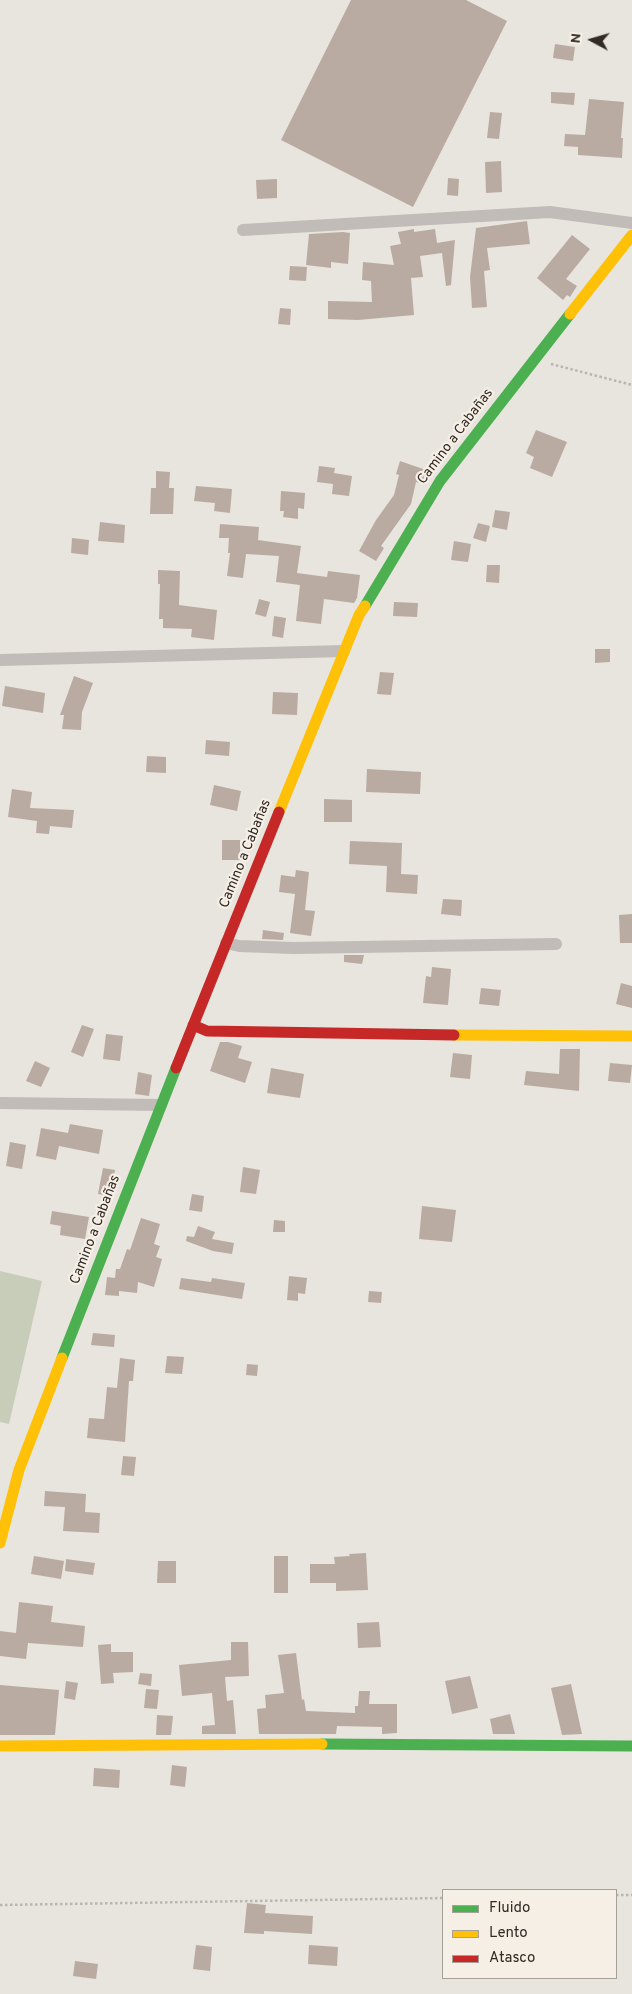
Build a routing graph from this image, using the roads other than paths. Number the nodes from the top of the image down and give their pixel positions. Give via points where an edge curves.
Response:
1 (632, 223) edge
2 (243, 230) dead end
3 (632, 235) edge
4 (344, 651) junction
5 (0, 660) edge
6 (226, 943) junction
7 (556, 944) dead end
8 (193, 1026) junction
9 (632, 1036) edge
10 (0, 1104) edge
11 (160, 1105) junction
12 (0, 1543) edge
13 (0, 1746) edge
14 (632, 1746) edge

1 - 2 street via 550,212
3 - 4 street, Camino a Cabañas via 440,481 359,615
4 - 5 street
4 - 6 street, Camino a Cabañas
6 - 7 street via 293,948
6 - 8 street, Camino a Cabañas
8 - 9 street via 207,1031
8 - 11 street, Camino a Cabañas
10 - 11 street
11 - 12 street, Camino a Cabañas via 19,1470
13 - 14 street

